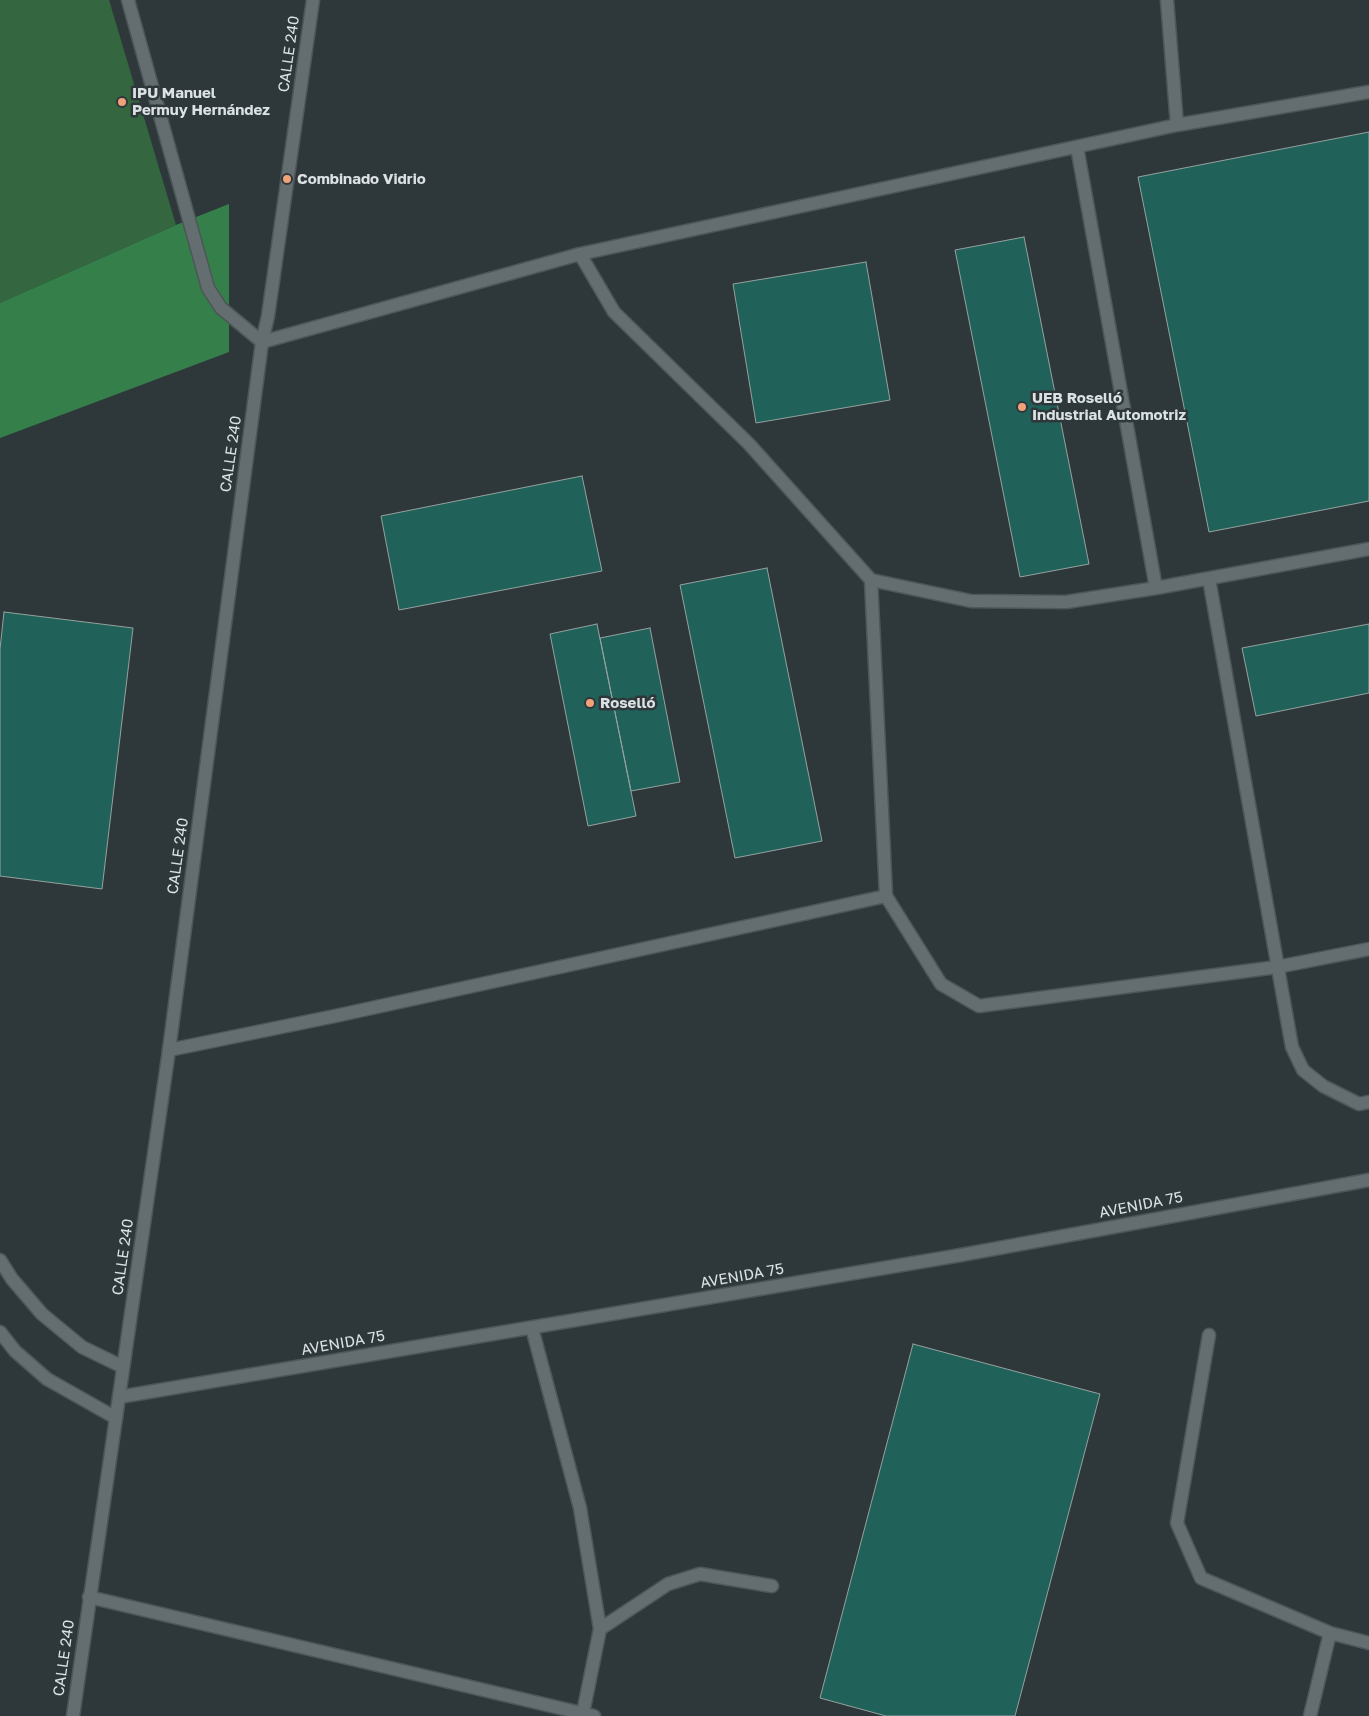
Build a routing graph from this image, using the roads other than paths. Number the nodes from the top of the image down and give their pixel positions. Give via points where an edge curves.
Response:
1 (128, 0) edge
2 (313, 0) edge
3 (1168, 0) edge
4 (1369, 92) edge
5 (1177, 125) junction
6 (1077, 148) junction
7 (580, 254) junction
8 (262, 342) junction
9 (1369, 549) edge
10 (1209, 579) junction
11 (870, 580) junction
12 (1156, 588) junction
13 (886, 896) junction
14 (1369, 949) edge
15 (1277, 967) junction
16 (169, 1050) junction
17 (1369, 1102) edge
18 (1369, 1180) edge
19 (0, 1260) edge
20 (532, 1328) junction
21 (0, 1332) edge
22 (1209, 1334) dead end
23 (124, 1367) junction
24 (119, 1397) junction
25 (116, 1418) junction
26 (772, 1586) dead end
27 (89, 1597) junction
28 (600, 1628) junction
29 (1330, 1633) junction
30 (1369, 1643) edge
31 (589, 1715) edge
32 (73, 1716) edge
33 (1310, 1716) edge

1 - 8 street via 208,288 221,308
2 - 8 street, CALLE 240
3 - 5 street
4 - 5 street
5 - 6 street
6 - 7 street
6 - 12 street
7 - 8 street
7 - 11 street via 614,312 750,444
8 - 16 street, CALLE 240
9 - 10 street
10 - 12 street
10 - 15 street
11 - 12 street via 971,601 1066,602
11 - 13 street
13 - 15 street via 941,984 979,1006
13 - 16 street
14 - 15 street
15 - 17 street via 1292,1048 1303,1070 1337,1094 1359,1104
16 - 23 street, CALLE 240
18 - 20 street, AVENIDA 75 via 961,1255
19 - 23 street via 42,1314 82,1347
20 - 24 street, AVENIDA 75
20 - 28 street via 580,1508
21 - 25 street via 15,1351 47,1379
22 - 29 street via 1177,1523 1201,1578
23 - 24 street, CALLE 240
24 - 25 street, CALLE 240
25 - 27 street, CALLE 240
26 - 28 street via 700,1574 668,1584
27 - 31 street
27 - 32 street, CALLE 240
28 - 31 street
29 - 30 street
29 - 33 street

